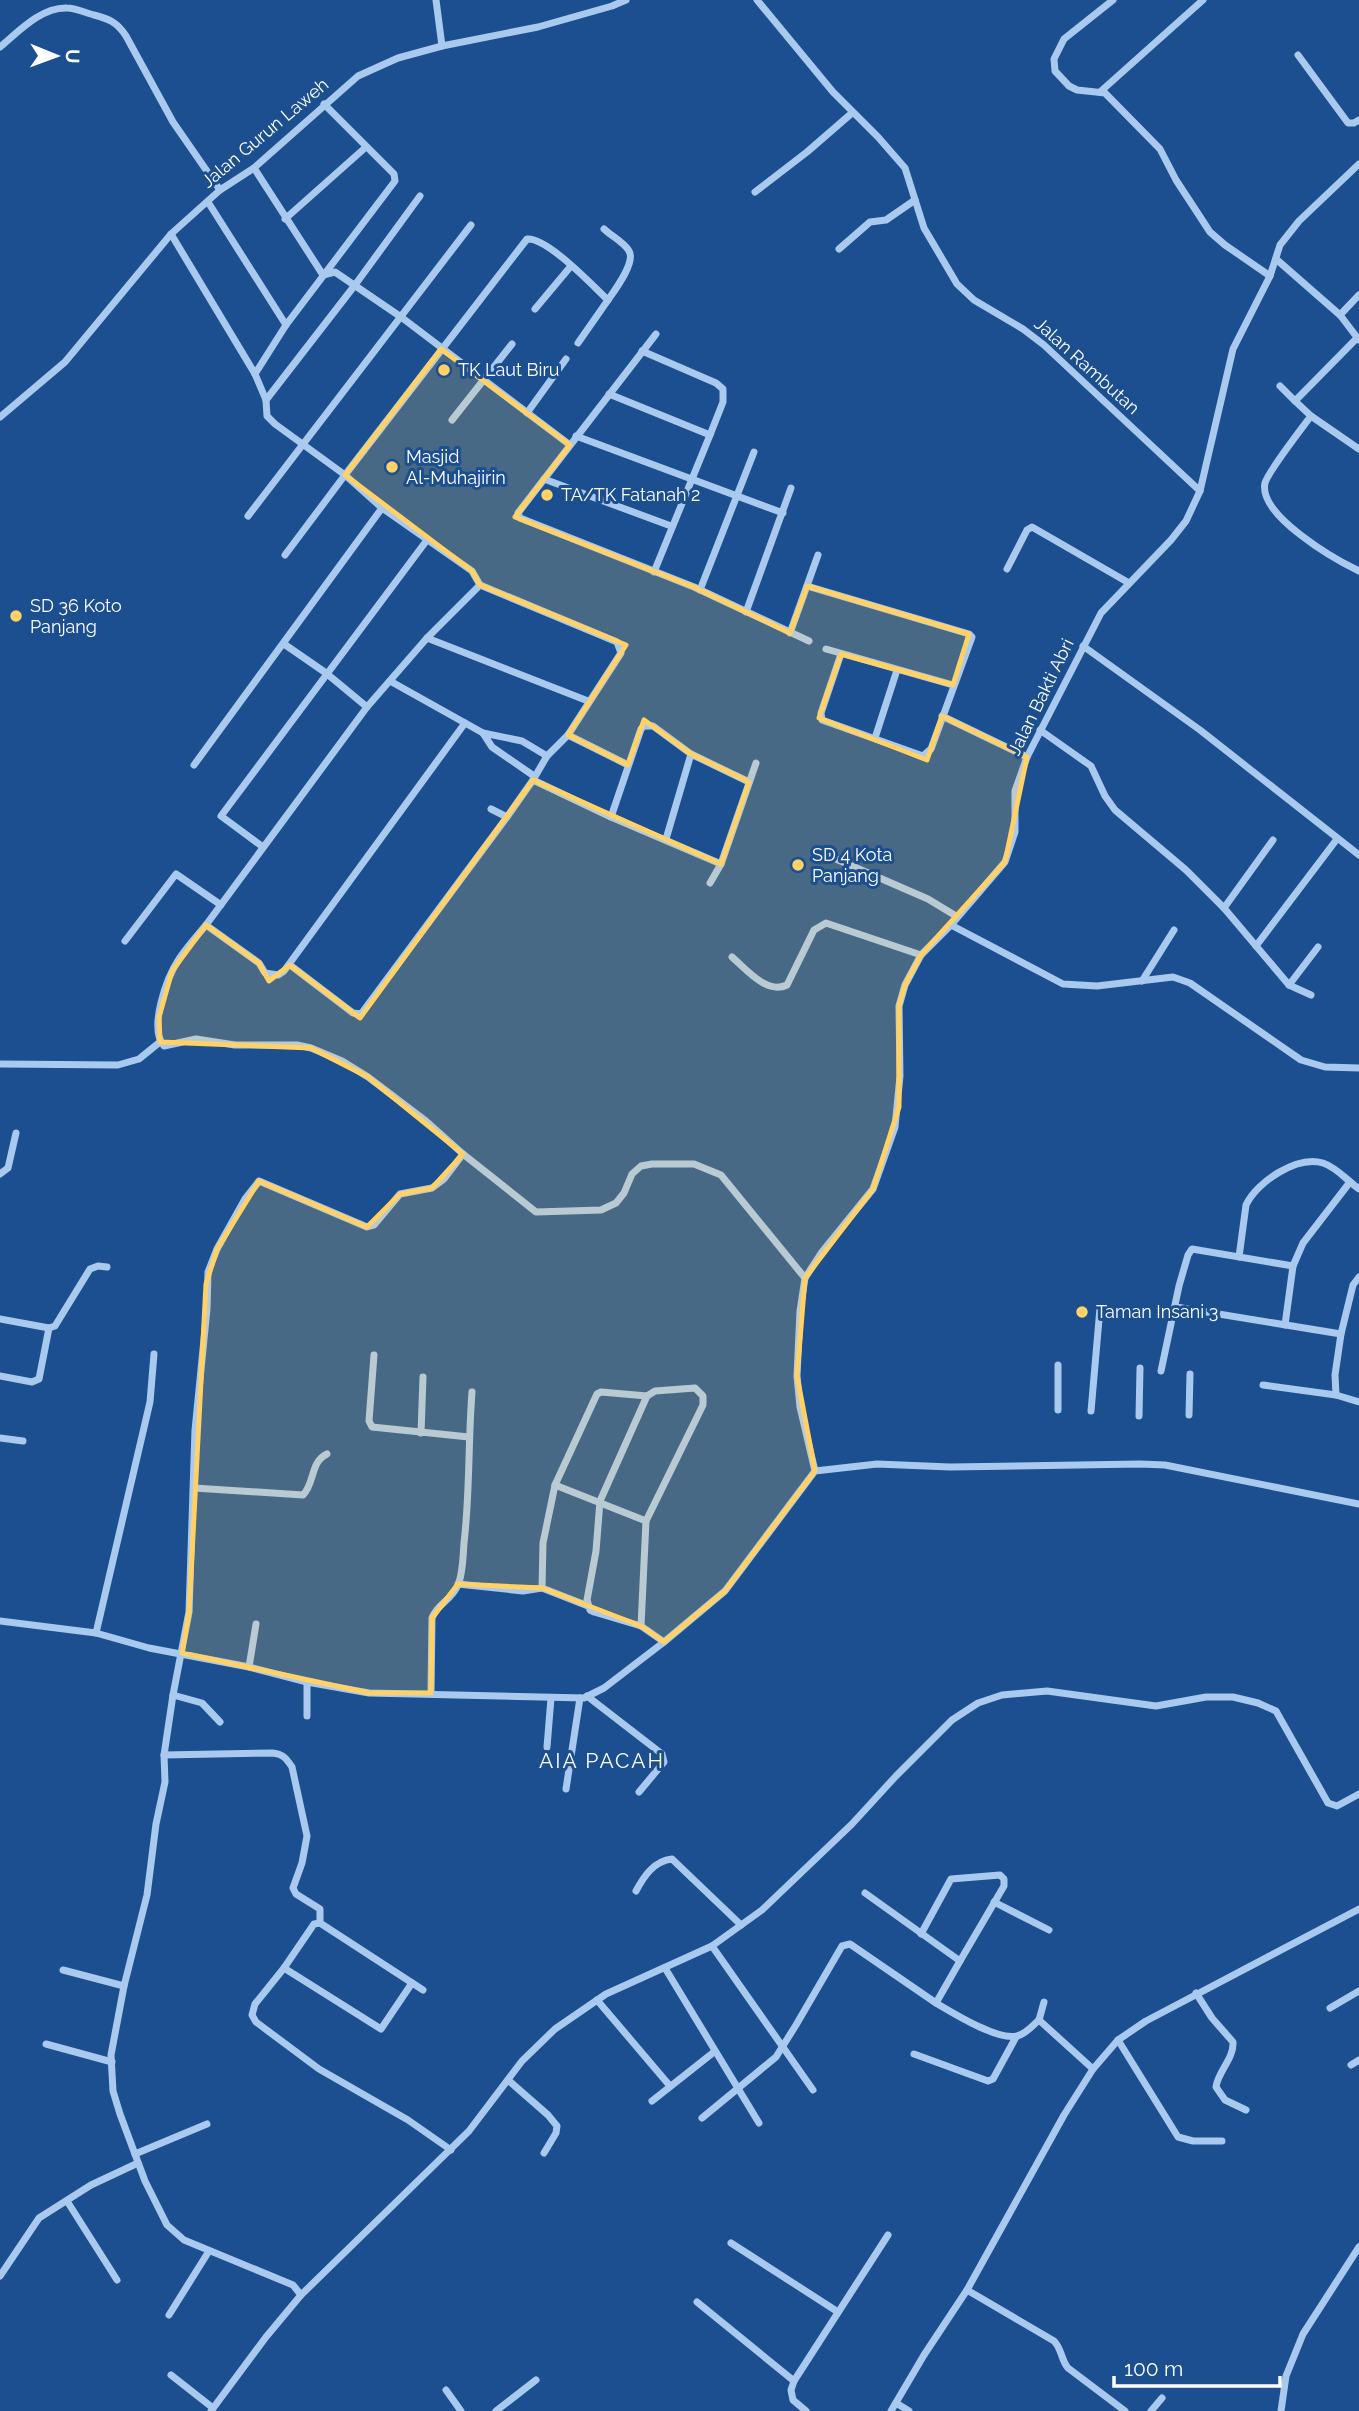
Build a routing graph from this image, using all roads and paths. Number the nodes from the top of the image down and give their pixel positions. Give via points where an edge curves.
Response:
1 (436, 0) edge
2 (626, 0) edge
3 (757, 0) edge
4 (1113, 0) edge
5 (1203, 0) edge
6 (442, 46) junction
7 (0, 47) edge
8 (1298, 55) dead end
9 (1100, 92) junction
10 (324, 104) junction
11 (852, 113) junction
12 (1359, 120) edge
13 (366, 147) junction
14 (1359, 164) edge
15 (254, 168) junction
16 (220, 190) junction
17 (755, 192) dead end
18 (420, 196) dead end
19 (915, 200) junction
20 (208, 202) junction
21 (285, 219) junction
22 (471, 225) dead end
23 (604, 229) dead end
24 (171, 234) junction
25 (839, 249) dead end
26 (1276, 259) junction
27 (571, 266) junction
28 (323, 275) junction
29 (1270, 276) junction
30 (355, 285) junction
31 (1359, 295) edge
32 (608, 300) junction
33 (535, 309) dead end
34 (1340, 315) junction
35 (401, 317) junction
36 (286, 325) junction
37 (656, 334) dead end
38 (1358, 339) edge
39 (578, 343) dead end
40 (512, 344) dead end
41 (441, 349) junction
42 (642, 351) junction
43 (566, 359) dead end
44 (255, 374) junction
45 (483, 380) junction
46 (1280, 386) dead end
47 (609, 394) junction
48 (266, 400) junction
49 (1295, 401) junction
50 (527, 413) junction
51 (0, 416) edge
52 (1311, 416) junction
53 (452, 420) dead end
54 (710, 435) junction
55 (576, 436) junction
56 (302, 444) junction
57 (570, 445) junction
58 (1359, 449) edge
59 (754, 452) dead end
60 (345, 475) junction
61 (692, 479) junction
62 (544, 480) junction
63 (791, 488) dead end
64 (1200, 491) junction
65 (737, 496) junction
66 (382, 508) junction
67 (783, 513) junction
68 (248, 516) dead end
69 (671, 526) junction
70 (427, 540) junction
71 (285, 555) dead end
72 (818, 555) dead end
73 (1007, 569) dead end
74 (1359, 571) edge
75 (654, 572) junction
76 (1129, 583) junction
77 (480, 585) junction
78 (807, 586) junction
79 (700, 590) junction
80 (746, 612) junction
81 (790, 633) junction
82 (427, 638) junction
83 (809, 641) dead end
84 (284, 644) junction
85 (1083, 646) junction
86 (826, 649) dead end
87 (841, 654) junction
88 (897, 670) junction
89 (326, 673) junction
90 (390, 681) junction
91 (953, 685) junction
92 (588, 701) junction
93 (367, 707) junction
94 (942, 716) junction
95 (465, 723) junction
96 (1040, 730) junction
97 (483, 733) junction
98 (568, 735) junction
99 (875, 738) junction
100 (691, 754) junction
101 (547, 756) junction
102 (1027, 757) junction
103 (756, 763) dead end
104 (194, 765) dead end
105 (628, 765) junction
106 (533, 778) junction
107 (749, 782) junction
108 (491, 809) dead end
109 (507, 817) junction
110 (611, 817) junction
111 (666, 839) junction
112 (1337, 839) junction
113 (1273, 841) dead end
114 (262, 847) junction
115 (1359, 855) edge
116 (830, 856) dead end
117 (721, 864) junction
118 (710, 883) dead end
119 (221, 905) junction
120 (1224, 908) junction
121 (956, 916) junction
122 (206, 925) junction
123 (951, 925) junction
124 (1174, 930) dead end
125 (125, 941) dead end
126 (1256, 946) junction
127 (1318, 947) dead end
128 (920, 955) junction
129 (732, 957) dead end
130 (290, 965) junction
131 (1142, 981) junction
132 (1289, 985) junction
133 (1311, 995) dead end
134 (160, 1042) junction
135 (0, 1064) edge
136 (1359, 1068) edge
137 (16, 1133) dead end
138 (463, 1154) junction
139 (0, 1174) edge
140 (1350, 1182) junction
141 (1359, 1189) edge
142 (1239, 1257) junction
143 (1293, 1266) junction
144 (107, 1267) dead end
145 (1359, 1277) edge
146 (805, 1278) junction
147 (1176, 1307) junction
148 (1100, 1308) dead end
149 (0, 1319) edge
150 (1285, 1325) junction
151 (49, 1328) junction
152 (1341, 1334) junction
153 (154, 1354) dead end
154 (374, 1355) dead end
155 (1059, 1365) dead end
156 (1140, 1368) dead end
157 (1161, 1371) dead end
158 (1190, 1374) dead end
159 (0, 1376) edge
160 (423, 1377) dead end
161 (1263, 1385) dead end
162 (471, 1392) dead end
163 (1336, 1395) junction
164 (647, 1396) junction
165 (1359, 1402) edge
166 (1058, 1410) dead end
167 (1091, 1411) dead end
168 (1189, 1415) dead end
169 (1139, 1416) dead end
170 (421, 1433) junction
171 (469, 1437) junction
172 (0, 1438) edge
173 (23, 1441) dead end
174 (327, 1454) dead end
175 (816, 1471) junction
176 (555, 1485) junction
177 (194, 1488) junction
178 (600, 1501) junction
179 (1359, 1504) edge
180 (646, 1521) junction
181 (458, 1584) junction
182 (542, 1588) junction
183 (588, 1606) junction
184 (0, 1621) edge
185 (256, 1624) dead end
186 (641, 1626) junction
187 (96, 1633) junction
188 (664, 1642) junction
189 (182, 1653) junction
190 (249, 1667) junction
191 (307, 1682) junction
192 (432, 1693) junction
193 (173, 1695) junction
194 (584, 1697) junction
195 (551, 1698) junction
196 (307, 1716) dead end
197 (220, 1722) dead end
198 (547, 1746) dead end
199 (164, 1755) junction
200 (566, 1789) dead end
201 (639, 1792) dead end
202 (1359, 1794) edge
203 (636, 1891) dead end
204 (865, 1893) dead end
205 (994, 1902) junction
206 (1359, 1909) edge
207 (320, 1923) junction
208 (741, 1924) junction
209 (1049, 1930) dead end
210 (921, 1934) junction
211 (712, 1946) junction
212 (960, 1961) junction
213 (284, 1968) junction
214 (665, 1968) junction
215 (63, 1970) dead end
216 (412, 1983) junction
217 (124, 1986) junction
218 (423, 1990) dead end
219 (1359, 1991) edge
220 (1196, 1993) junction
221 (597, 2000) junction
222 (1044, 2002) dead end
223 (936, 2003) junction
224 (1329, 2008) dead end
225 (1039, 2020) junction
226 (1016, 2037) junction
227 (1118, 2040) junction
228 (46, 2044) dead end
229 (782, 2048) junction
230 (714, 2052) junction
231 (914, 2054) dead end
232 (1359, 2060) edge
233 (112, 2062) junction
234 (1351, 2065) dead end
235 (1093, 2070) junction
236 (508, 2080) junction
237 (670, 2086) junction
238 (738, 2087) junction
239 (813, 2090) dead end
240 (652, 2101) dead end
241 (1246, 2110) dead end
242 (702, 2118) dead end
243 (759, 2123) dead end
244 (207, 2124) dead end
245 (1222, 2141) dead end
246 (451, 2150) junction
247 (544, 2153) dead end
248 (135, 2154) junction
249 (138, 2162) junction
250 (68, 2201) junction
251 (888, 2235) dead end
252 (731, 2244) dead end
253 (1359, 2247) edge
254 (209, 2251) junction
255 (0, 2276) edge
256 (117, 2280) dead end
257 (967, 2290) junction
258 (301, 2295) junction
259 (696, 2302) dead end
260 (838, 2312) junction
261 (169, 2315) dead end
262 (171, 2375) dead end
263 (536, 2380) dead end
264 (794, 2381) junction
265 (446, 2390) dead end
266 (1162, 2398) dead end
267 (896, 2403) junction
268 (212, 2410) edge
269 (461, 2411) edge
270 (496, 2411) edge
271 (806, 2411) edge
272 (891, 2411) edge
273 (909, 2411) edge
274 (1125, 2411) edge
275 (1152, 2411) edge
276 (1281, 2411) edge

1 - 6 street
2 - 6 street, Jalan Gurun Laweh via 538,27
3 - 11 street, Jalan Rambutan
4 - 9 street via 1064,39 1054,60 1055,72 1069,86
5 - 9 street
6 - 10 street, Jalan Gurun Laweh via 377,66
7 - 16 street via 51,11 66,8 111,20 126,36 173,122
8 - 12 street via 1348,122
9 - 29 street via 1160,149 1210,232
10 - 13 street
10 - 15 street, Jalan Gurun Laweh
11 - 17 street
11 - 19 street, Jalan Rambutan via 905,168
13 - 21 street
13 - 28 street via 394,174 395,181
14 - 26 street, Jalan Bakti Abri via 1287,234
15 - 16 street, Jalan Gurun Laweh
15 - 21 street
16 - 20 street, Jalan Gurun Laweh
18 - 30 street
19 - 25 street via 886,220 870,222
19 - 64 street, Jalan Rambutan via 924,228 957,284 1044,345
20 - 24 street, Jalan Gurun Laweh
20 - 36 street
21 - 28 street
22 - 35 street
23 - 32 street via 631,256
24 - 44 street
24 - 51 street, Jalan Gurun Laweh via 65,362
26 - 29 street, Jalan Bakti Abri
26 - 34 street
27 - 32 street
27 - 33 street
27 - 41 street via 536,239 527,239
28 - 30 street via 335,272
28 - 36 street
29 - 64 street, Jalan Bakti Abri via 1233,349
30 - 35 street
30 - 48 street
31 - 34 street
32 - 39 street
34 - 38 street
35 - 41 street
35 - 56 street
36 - 44 street
37 - 42 street
38 - 49 street
40 - 45 street
41 - 45 street
41 - 60 street
42 - 47 street
42 - 54 street via 721,386 723,402
43 - 50 street
44 - 48 street
45 - 50 street
45 - 53 street
46 - 49 street
47 - 54 street
47 - 55 street
48 - 56 street via 267,416
49 - 52 street
50 - 57 street
52 - 58 street
52 - 74 street via 1265,481 1269,505 1335,560
54 - 61 street
55 - 57 street
55 - 61 street
56 - 60 street
56 - 68 street
57 - 62 street
59 - 65 street
60 - 66 street
60 - 71 street
61 - 65 street
61 - 69 street
62 - 69 street
62 - 75 street via 518,513 520,518
63 - 67 street
64 - 76 street, Jalan Bakti Abri via 1178,531
65 - 67 street
65 - 79 street
66 - 70 street
66 - 84 street
67 - 80 street
69 - 75 street
70 - 77 street via 472,572
70 - 89 street
72 - 78 street
73 - 76 street via 1032,527
75 - 79 street
76 - 85 street, Jalan Bakti Abri via 1101,613
77 - 82 street
77 - 92 street via 617,642 621,653
78 - 81 street
78 - 91 street via 969,634 972,637
79 - 80 street
80 - 81 street
81 - 83 street
82 - 90 street
82 - 92 street
84 - 89 street
84 - 104 street
85 - 96 street, Jalan Bakti Abri
85 - 112 street via 1270,783
86 - 87 street
87 - 88 street
87 - 99 street via 822,720
88 - 91 street
88 - 99 street
89 - 93 street
89 - 114 street via 221,816
90 - 93 street
90 - 95 street
91 - 94 street
92 - 98 street
93 - 114 street
94 - 99 street via 931,749 923,756
94 - 102 street
95 - 97 street
95 - 130 street
96 - 102 street, Jalan Bakti Abri
96 - 120 street via 1091,766 1115,810
97 - 101 street via 522,741
97 - 106 street via 492,747
98 - 101 street
98 - 105 street
100 - 105 street via 649,725 641,729
100 - 107 street
100 - 111 street
101 - 106 street
102 - 121 street, Jalan Bakti Abri via 1015,791 1015,832 1010,849 995,875
103 - 107 street
105 - 110 street
106 - 109 street
106 - 110 street
107 - 117 street
108 - 109 street
109 - 130 street via 361,1014 347,1009
110 - 111 street
111 - 117 street
112 - 115 street
112 - 126 street
113 - 120 street
114 - 119 street
116 - 121 street
117 - 118 street
119 - 122 street
119 - 125 street via 176,874
120 - 126 street
121 - 123 street, Jalan Bakti Abri
122 - 130 street via 259,963 265,973 278,975
122 - 134 street via 172,971 159,1017
123 - 128 street, Jalan Bakti Abri
123 - 131 street via 1063,984
124 - 131 street
126 - 132 street
127 - 132 street
128 - 129 street via 826,923 814,930 787,985 781,988 768,986
128 - 146 street, Jalan Bakti Abri via 899,1006 899,1107 881,1170 873,1189
131 - 136 street via 1173,977 1189,983 1301,1060 1325,1067
132 - 133 street
134 - 135 street via 139,1059 118,1065
134 - 138 street via 164,1046 196,1039 311,1048 368,1077
137 - 139 street via 8,1168
138 - 146 street via 536,1212 601,1210 616,1203 641,1166 694,1164 721,1175
138 - 177 street via 444,1179 432,1188 400,1194 374,1225 367,1227 256,1183 208,1272
140 - 141 street
140 - 142 street via 1319,1162 1287,1168 1268,1178 1246,1205
140 - 143 street via 1303,1243
142 - 143 street
142 - 147 street via 1192,1249
143 - 150 street
144 - 151 street via 90,1269 61,1319
145 - 152 street
146 - 175 street, Jalan Bakti Abri via 797,1376
147 - 150 street
147 - 157 street
148 - 167 street
149 - 151 street
150 - 152 street
151 - 159 street via 39,1379 32,1382
152 - 163 street
153 - 187 street via 150,1402
154 - 170 street via 370,1424 377,1429
155 - 166 street
156 - 169 street
158 - 168 street
160 - 170 street
161 - 163 street
162 - 171 street
163 - 165 street
164 - 176 street via 597,1394
164 - 178 street
164 - 180 street via 655,1391 695,1388 703,1396 703,1405
170 - 171 street
171 - 181 street via 468,1506
172 - 173 street
174 - 177 street via 319,1460 303,1495
175 - 179 street via 877,1464 1153,1464
175 - 188 street via 725,1591
176 - 178 street
176 - 182 street via 543,1543
177 - 189 street via 190,1612
178 - 180 street
178 - 183 street
180 - 186 street
181 - 182 street via 523,1591
181 - 192 street via 432,1618
182 - 183 street
183 - 186 street
184 - 187 street
185 - 190 street
186 - 188 street
187 - 189 street
188 - 194 street via 604,1688
189 - 190 street
189 - 193 street
190 - 191 street
191 - 192 street via 369,1692
191 - 196 street
192 - 195 street
193 - 197 street via 202,1703
193 - 199 street
194 - 195 street
194 - 200 street
194 - 201 street via 663,1754 664,1762
195 - 198 street
199 - 207 street via 272,1753 287,1759 307,1836 293,1888 320,1909
199 - 217 street via 165,1782 147,1895
202 - 208 street via 1338,1806 1328,1803 1276,1711 1258,1703 1206,1697 1156,1706 1047,1691 1002,1695 951,1720 852,1824 762,1910
203 - 208 street via 645,1874 672,1859
204 - 210 street
205 - 209 street
205 - 210 street via 1004,1886 1000,1875 951,1879
205 - 212 street
206 - 220 street
207 - 213 street via 314,1924
207 - 216 street
208 - 211 street
210 - 212 street
211 - 214 street
211 - 229 street
212 - 223 street
213 - 216 street via 378,2028 384,2028
213 - 246 street via 255,2004 252,2015 256,2022 319,2069
214 - 221 street
214 - 230 street
215 - 217 street
216 - 218 street
217 - 233 street
219 - 224 street
220 - 227 street
220 - 241 street via 1233,2042 1233,2052 1216,2087 1225,2100
221 - 236 street via 537,2045
221 - 237 street
222 - 225 street
223 - 226 street via 980,2028
223 - 229 street via 846,1944
225 - 226 street
225 - 235 street
226 - 231 street via 988,2081
227 - 235 street
227 - 245 street via 1178,2137
228 - 233 street
229 - 238 street
229 - 239 street
230 - 237 street
230 - 238 street
232 - 234 street
233 - 248 street via 113,2091
235 - 257 street via 1063,2115
236 - 246 street
236 - 247 street via 556,2126
237 - 240 street
238 - 242 street
238 - 243 street
244 - 248 street
246 - 258 street
248 - 249 street
249 - 250 street
249 - 254 street via 167,2225 184,2240
250 - 255 street via 39,2218
250 - 256 street
251 - 260 street
252 - 260 street
253 - 276 street via 1303,2334 1286,2376
254 - 258 street via 282,2279
254 - 261 street
257 - 267 street
257 - 274 street via 1054,2341 1069,2368
258 - 268 street
259 - 264 street
260 - 264 street
262 - 268 street
263 - 270 street
264 - 271 street via 793,2400
265 - 269 street
266 - 275 street
267 - 272 street
267 - 273 street

